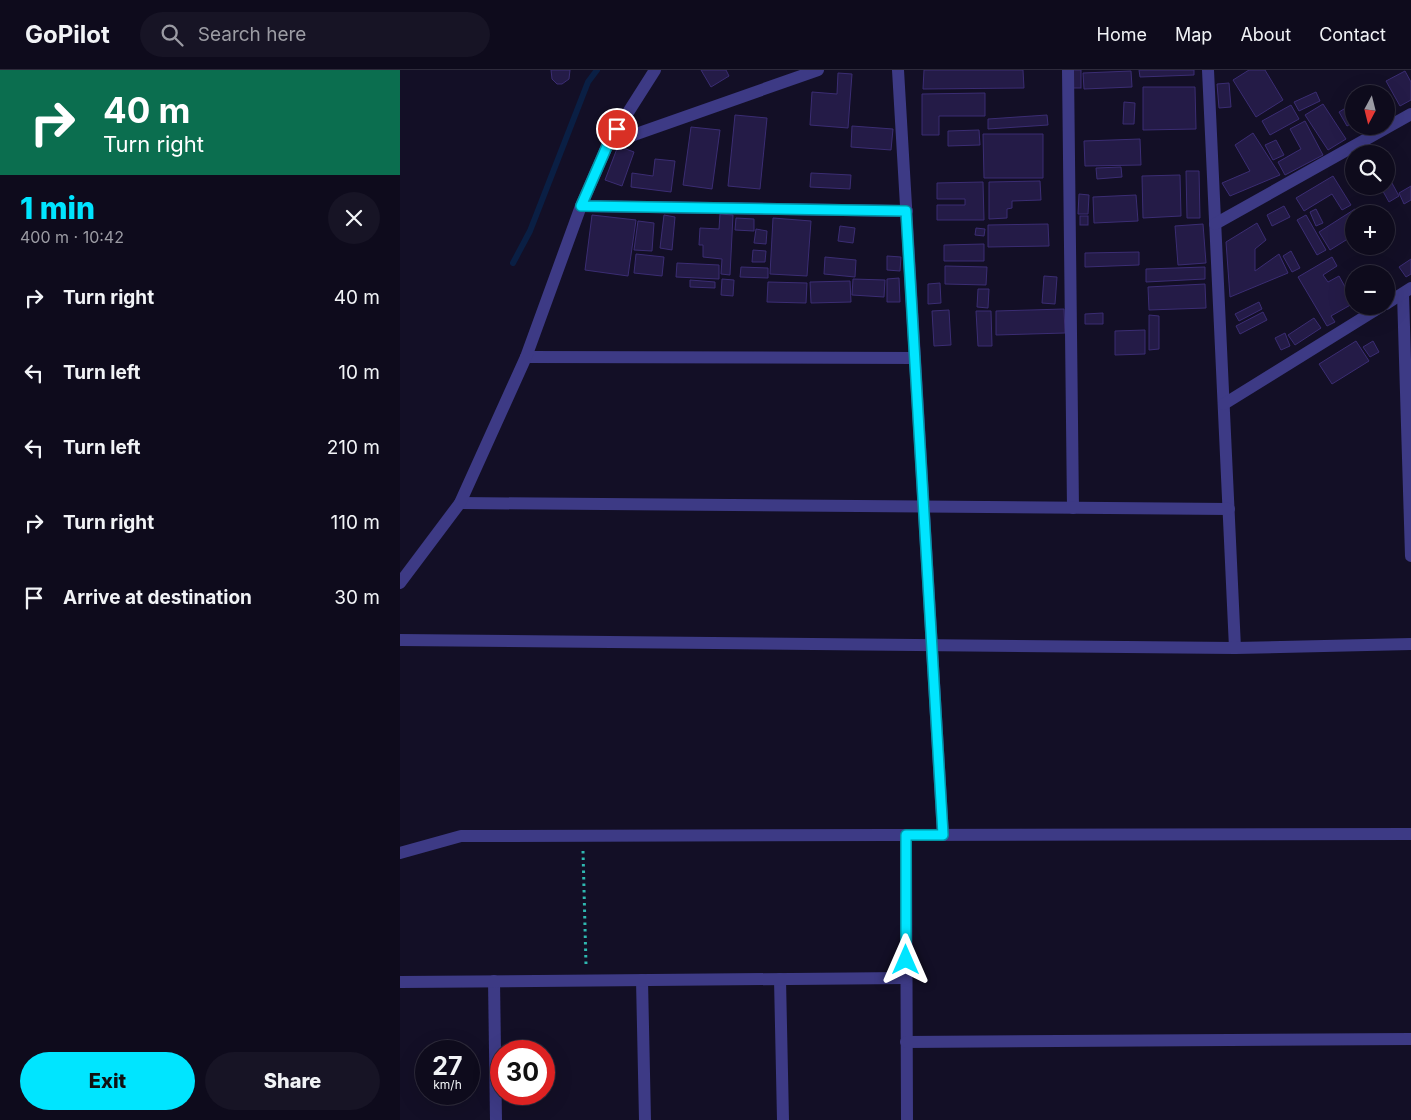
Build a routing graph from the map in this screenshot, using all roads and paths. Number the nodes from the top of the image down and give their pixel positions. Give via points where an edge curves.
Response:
1 (655, 70) edge
2 (818, 70) edge
3 (898, 70) edge
4 (1068, 70) edge
5 (1208, 70) edge
6 (1411, 114) edge
7 (608, 144) junction
8 (581, 206) junction
9 (906, 211) junction
10 (1215, 224) junction
11 (1407, 291) edge
12 (1395, 298) edge
13 (1367, 315) edge
14 (526, 357) junction
15 (915, 358) junction
16 (1224, 404) junction
17 (1410, 459) edge
18 (460, 503) junction
19 (924, 507) junction
20 (1073, 508) junction
21 (1229, 509) junction
22 (1411, 556) edge
23 (400, 583) edge
24 (400, 640) edge
25 (1411, 644) edge
26 (932, 646) junction
27 (1235, 648) junction
28 (1411, 834) edge
29 (582, 835) junction
30 (906, 835) junction
31 (943, 835) junction
32 (400, 854) edge
33 (906, 978) junction
34 (780, 979) junction
35 (586, 980) junction
36 (642, 980) junction
37 (494, 981) junction
38 (400, 982) edge
39 (1411, 1039) edge
40 (906, 1042) junction
41 (496, 1120) edge
42 (645, 1120) edge
43 (783, 1120) edge
44 (907, 1120) edge

1 - 7 street
2 - 7 street
3 - 9 street
4 - 20 street
5 - 10 street
6 - 10 street
7 - 8 street
8 - 9 street
8 - 14 street
9 - 15 street
10 - 16 street
11 - 12 street
11 - 17 street
13 - 16 street
14 - 15 street
14 - 18 street
15 - 19 street
16 - 21 street
17 - 22 street
18 - 19 street
18 - 23 street
19 - 20 street
19 - 26 street
20 - 21 street
21 - 27 street
24 - 26 street
25 - 27 street
26 - 27 street
26 - 31 street
28 - 31 street
29 - 30 street
29 - 32 street via 461,836
29 - 35 path
30 - 31 street
30 - 33 street
33 - 34 street
33 - 40 street
34 - 36 street
34 - 43 street
35 - 36 street
35 - 37 street
36 - 42 street
37 - 38 street
37 - 41 street
39 - 40 street
40 - 44 street

